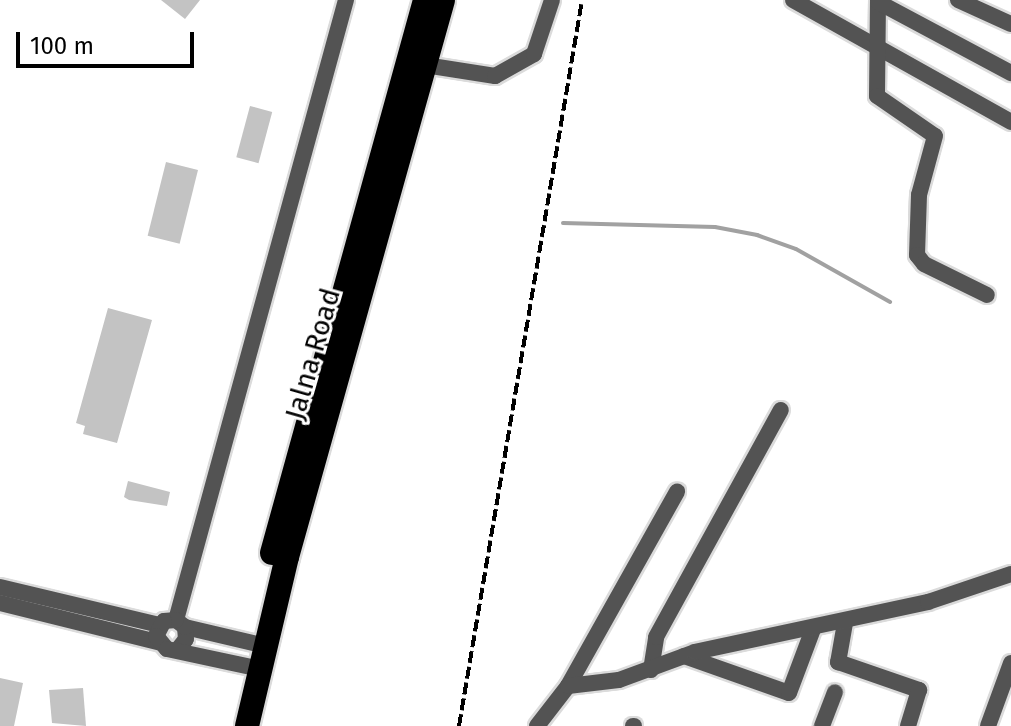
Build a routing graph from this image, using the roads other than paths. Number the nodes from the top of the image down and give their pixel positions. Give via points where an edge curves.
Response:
1 (346, 0) edge
2 (425, 0) edge
3 (443, 0) edge
4 (552, 0) edge
5 (793, 0) edge
6 (958, 0) edge
7 (878, 1) edge
8 (1011, 24) edge
9 (880, 48) junction
10 (425, 65) junction
11 (1011, 73) edge
12 (1011, 122) edge
13 (987, 295) dead end
14 (781, 410) dead end
15 (677, 492) dead end
16 (1011, 574) edge
17 (0, 587) edge
18 (0, 603) edge
19 (845, 623) junction
20 (170, 629) junction
21 (813, 629) junction
22 (255, 656) junction
23 (684, 656) junction
24 (1011, 663) edge
25 (651, 670) junction
26 (568, 686) junction
27 (835, 692) dead end
28 (231, 726) edge
29 (247, 726) edge
30 (537, 726) edge
31 (822, 726) edge
32 (908, 726) edge
33 (988, 726) edge

1 - 20 street
2 - 22 highway, Jalna Road via 284,502
3 - 10 highway, Jalna Road
4 - 10 street via 534,54 495,76
5 - 9 street
6 - 8 street
7 - 9 street
7 - 11 street
9 - 12 street
9 - 13 street via 877,96 935,136 919,195 917,255 924,264
10 - 22 highway, Jalna Road
14 - 25 street via 656,637
15 - 26 street
16 - 19 street via 939,600
17 - 20 street
18 - 20 street
19 - 21 street
19 - 32 street via 838,662 919,690
20 - 22 street
20 - 22 street via 167,649
21 - 23 street
21 - 23 street via 786,694
22 - 28 highway, Jalna Road
22 - 29 highway, Jalna Road
23 - 25 street
24 - 33 street
25 - 26 street
26 - 30 street
27 - 31 street

